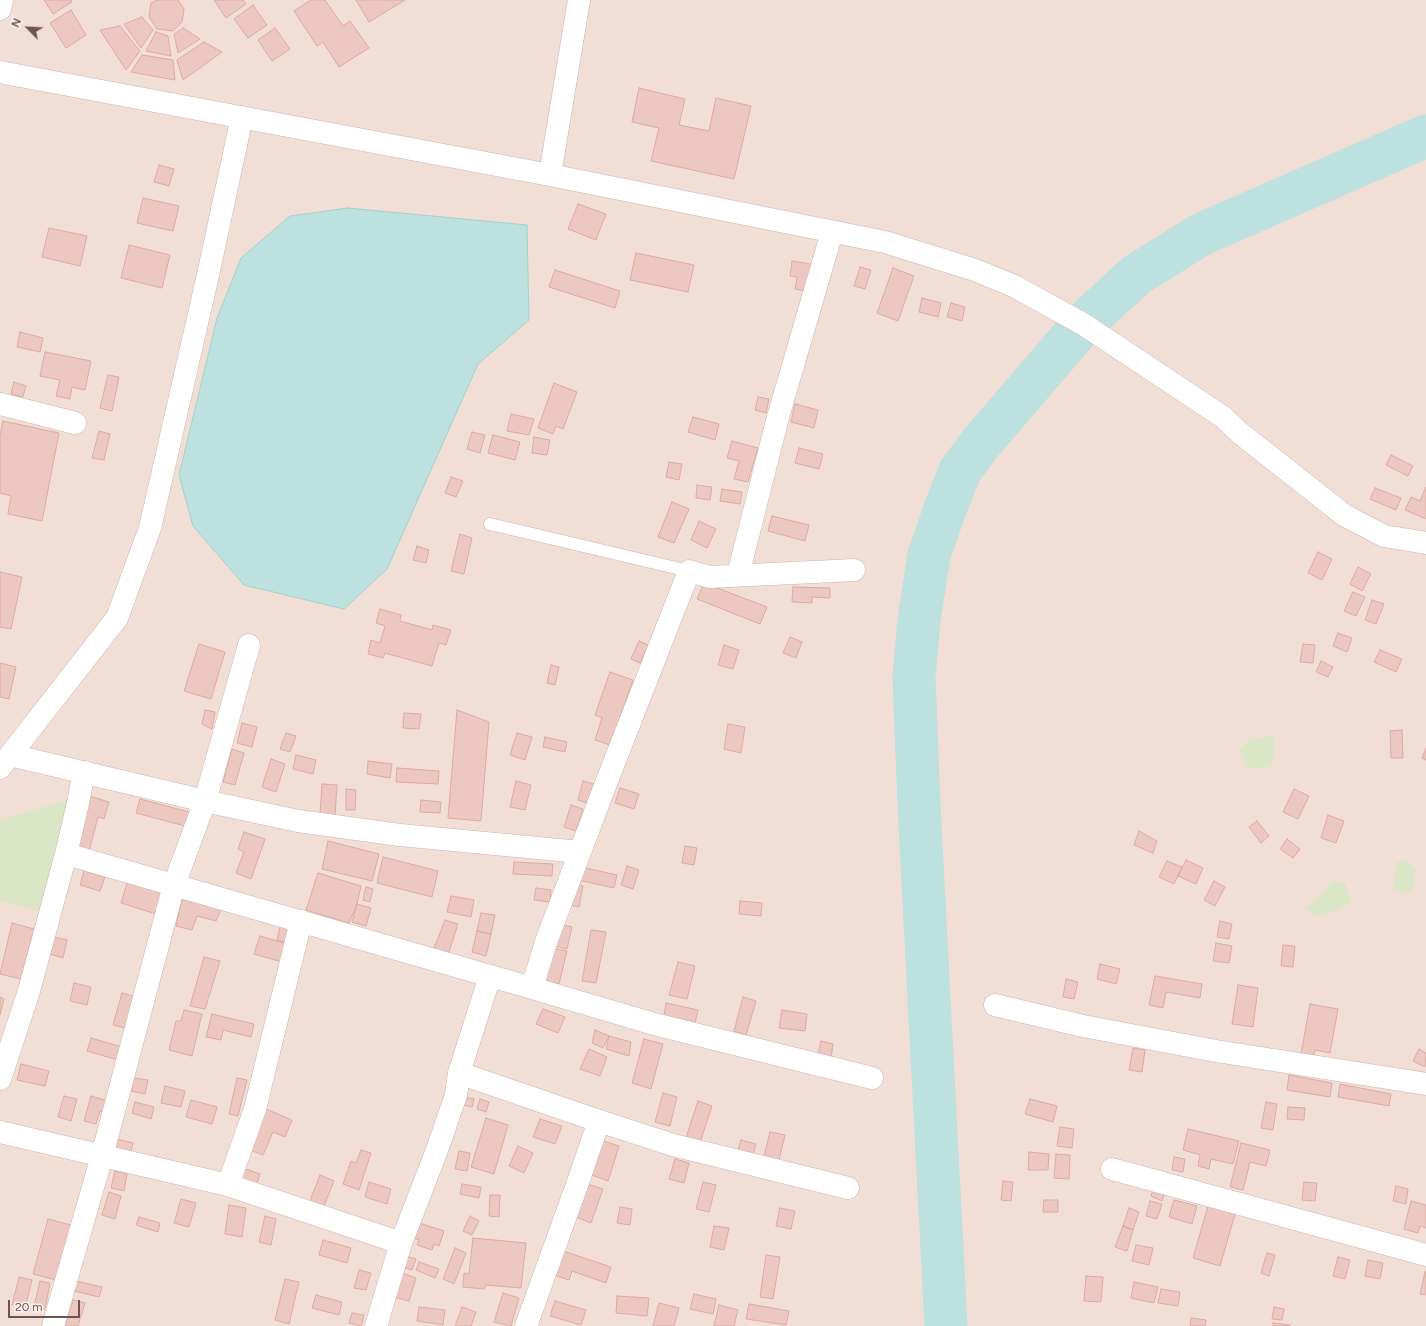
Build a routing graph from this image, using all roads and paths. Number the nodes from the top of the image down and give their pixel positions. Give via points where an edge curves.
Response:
1 (2, 0) edge
2 (579, 0) edge
3 (0, 9) edge
4 (0, 72) edge
5 (242, 117) junction
6 (550, 175) junction
7 (832, 232) junction
8 (0, 404) edge
9 (75, 423) dead end
10 (490, 524) dead end
11 (1426, 543) edge
12 (854, 570) dead end
13 (689, 571) junction
14 (738, 575) junction
15 (249, 644) dead end
16 (5, 761) edge
17 (84, 772) junction
18 (205, 801) junction
19 (580, 852) junction
20 (66, 854) junction
21 (174, 885) junction
22 (301, 921) junction
23 (490, 976) junction
24 (532, 988) junction
25 (995, 1004) dead end
26 (458, 1073) junction
27 (872, 1078) dead end
28 (0, 1079) edge
29 (1426, 1084) edge
30 (599, 1121) junction
31 (0, 1132) edge
32 (102, 1156) junction
33 (1112, 1169) dead end
34 (228, 1185) junction
35 (848, 1188) dead end
36 (401, 1242) junction
37 (1426, 1255) edge
38 (53, 1326) edge
39 (376, 1326) edge
40 (526, 1326) edge

1 - 3 street
2 - 6 street
4 - 5 street
5 - 6 street
5 - 16 street via 145,542 117,618
6 - 7 street
7 - 11 street via 918,251 1014,286 1082,324 1223,418 1344,515 1384,536
7 - 14 street via 778,417
8 - 9 street
10 - 13 lane
12 - 14 street
13 - 14 street via 710,577
13 - 19 street
15 - 18 street
16 - 17 street
17 - 18 street
17 - 20 street
18 - 19 street via 298,821 400,835
18 - 21 street
19 - 24 street via 546,942
20 - 21 street
20 - 28 street via 29,991
21 - 22 street
21 - 32 street
22 - 23 street
22 - 34 street via 254,1109
23 - 24 street
23 - 26 street
24 - 27 street via 654,1024
25 - 29 street via 1083,1026
26 - 30 street
26 - 36 street via 456,1095
30 - 35 street via 673,1145
30 - 40 street
31 - 32 street
32 - 34 street
32 - 38 street
33 - 37 street
34 - 36 street
36 - 39 street

